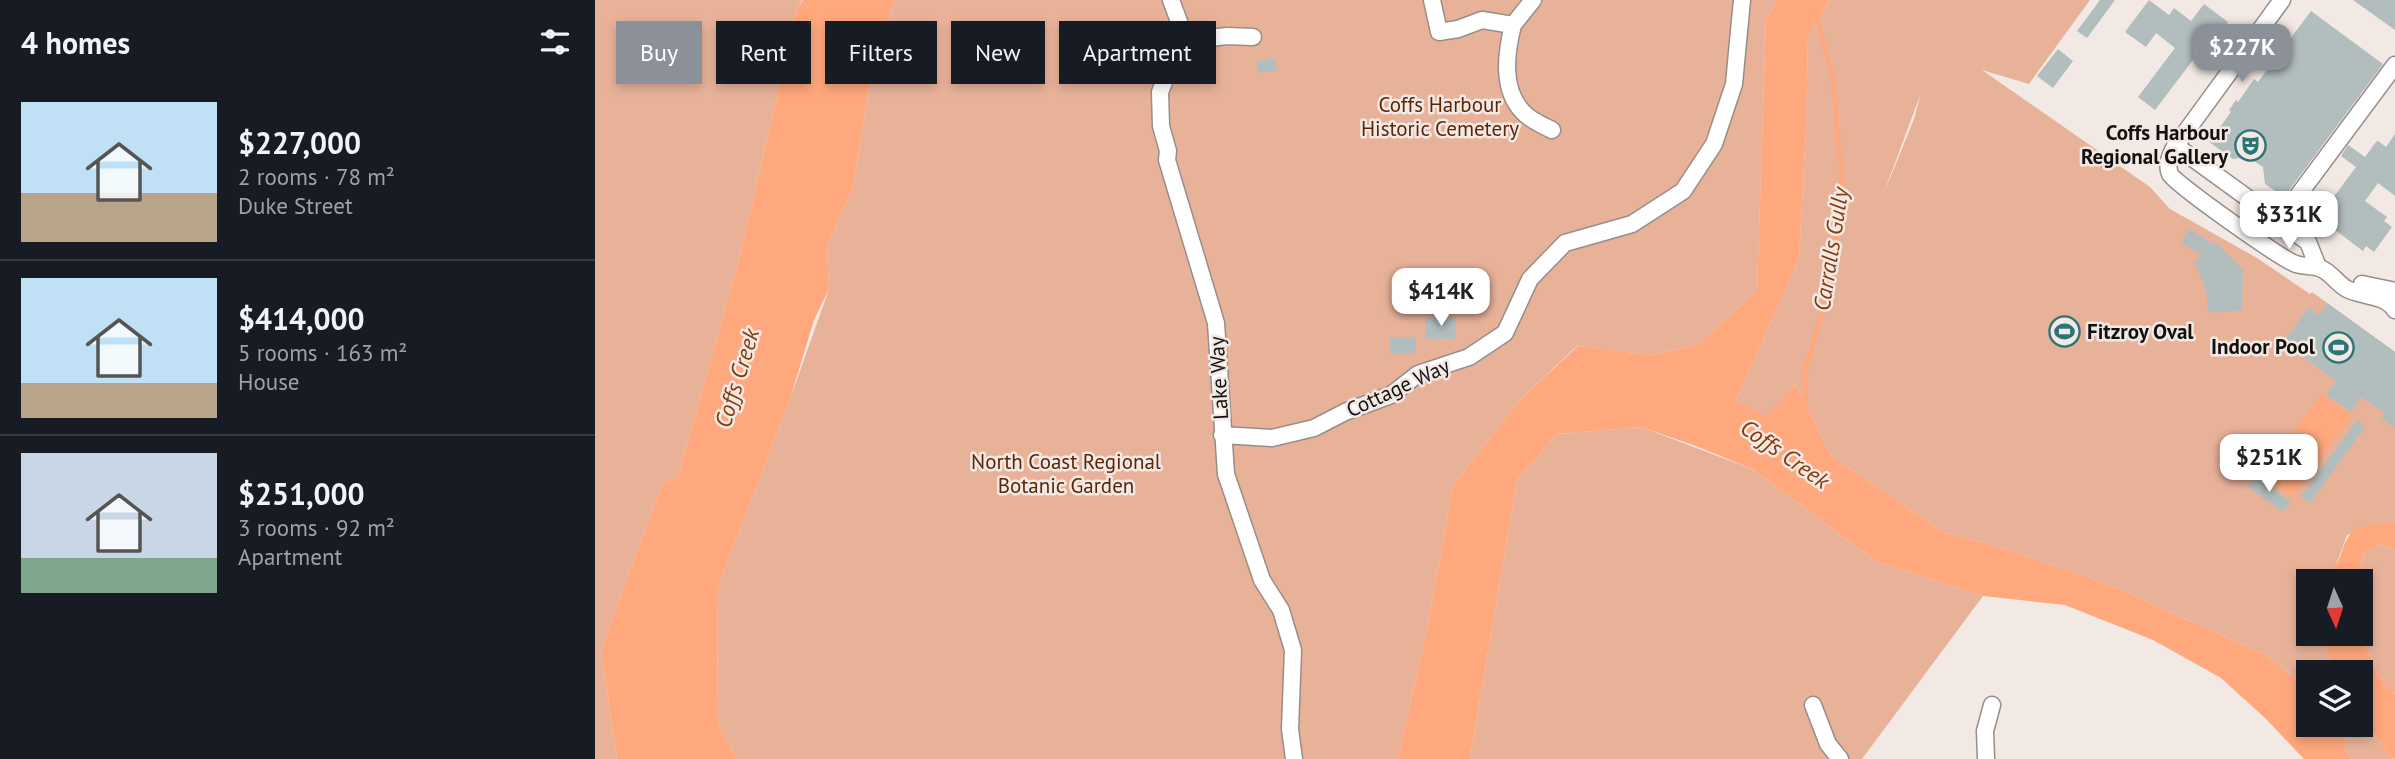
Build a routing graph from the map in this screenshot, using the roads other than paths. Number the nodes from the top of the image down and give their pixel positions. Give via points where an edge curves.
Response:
1 (1171, 0) edge
2 (1432, 0) edge
3 (1533, 0) edge
4 (1742, 0) edge
5 (2282, 0) edge
6 (1179, 21) edge
7 (1513, 25) junction
8 (1216, 37) edge
9 (1253, 37) dead end
10 (2395, 65) edge
11 (1164, 84) edge
12 (1552, 130) dead end
13 (2175, 147) junction
14 (2279, 221) junction
15 (2325, 271) junction
16 (2395, 291) edge
17 (2395, 310) edge
18 (1222, 435) junction
19 (1813, 705) dead end
20 (1992, 705) dead end
21 (1294, 759) edge
22 (1840, 759) edge
23 (1986, 759) edge

1 - 6 street
2 - 7 street via 1439,32 1482,20
3 - 7 street
4 - 18 street, Cottage Way via 1734,84 1714,144 1683,191 1632,224 1565,243 1530,279 1505,332 1469,356 1418,374 1391,396 1314,428 1272,438
5 - 13 street
7 - 12 street via 1507,71 1512,93 1522,111
8 - 9 street
10 - 14 street
11 - 18 street, Lake Way via 1161,126 1167,160 1216,323
13 - 14 street
13 - 15 street via 2169,159 2172,177 2294,264
14 - 15 street via 2308,242
15 - 16 street
15 - 17 street via 2346,288 2387,301
18 - 21 street, Lake Way via 1230,488 1262,580 1281,610 1293,650 1290,729
19 - 22 street via 1828,744
20 - 23 street via 1985,731

